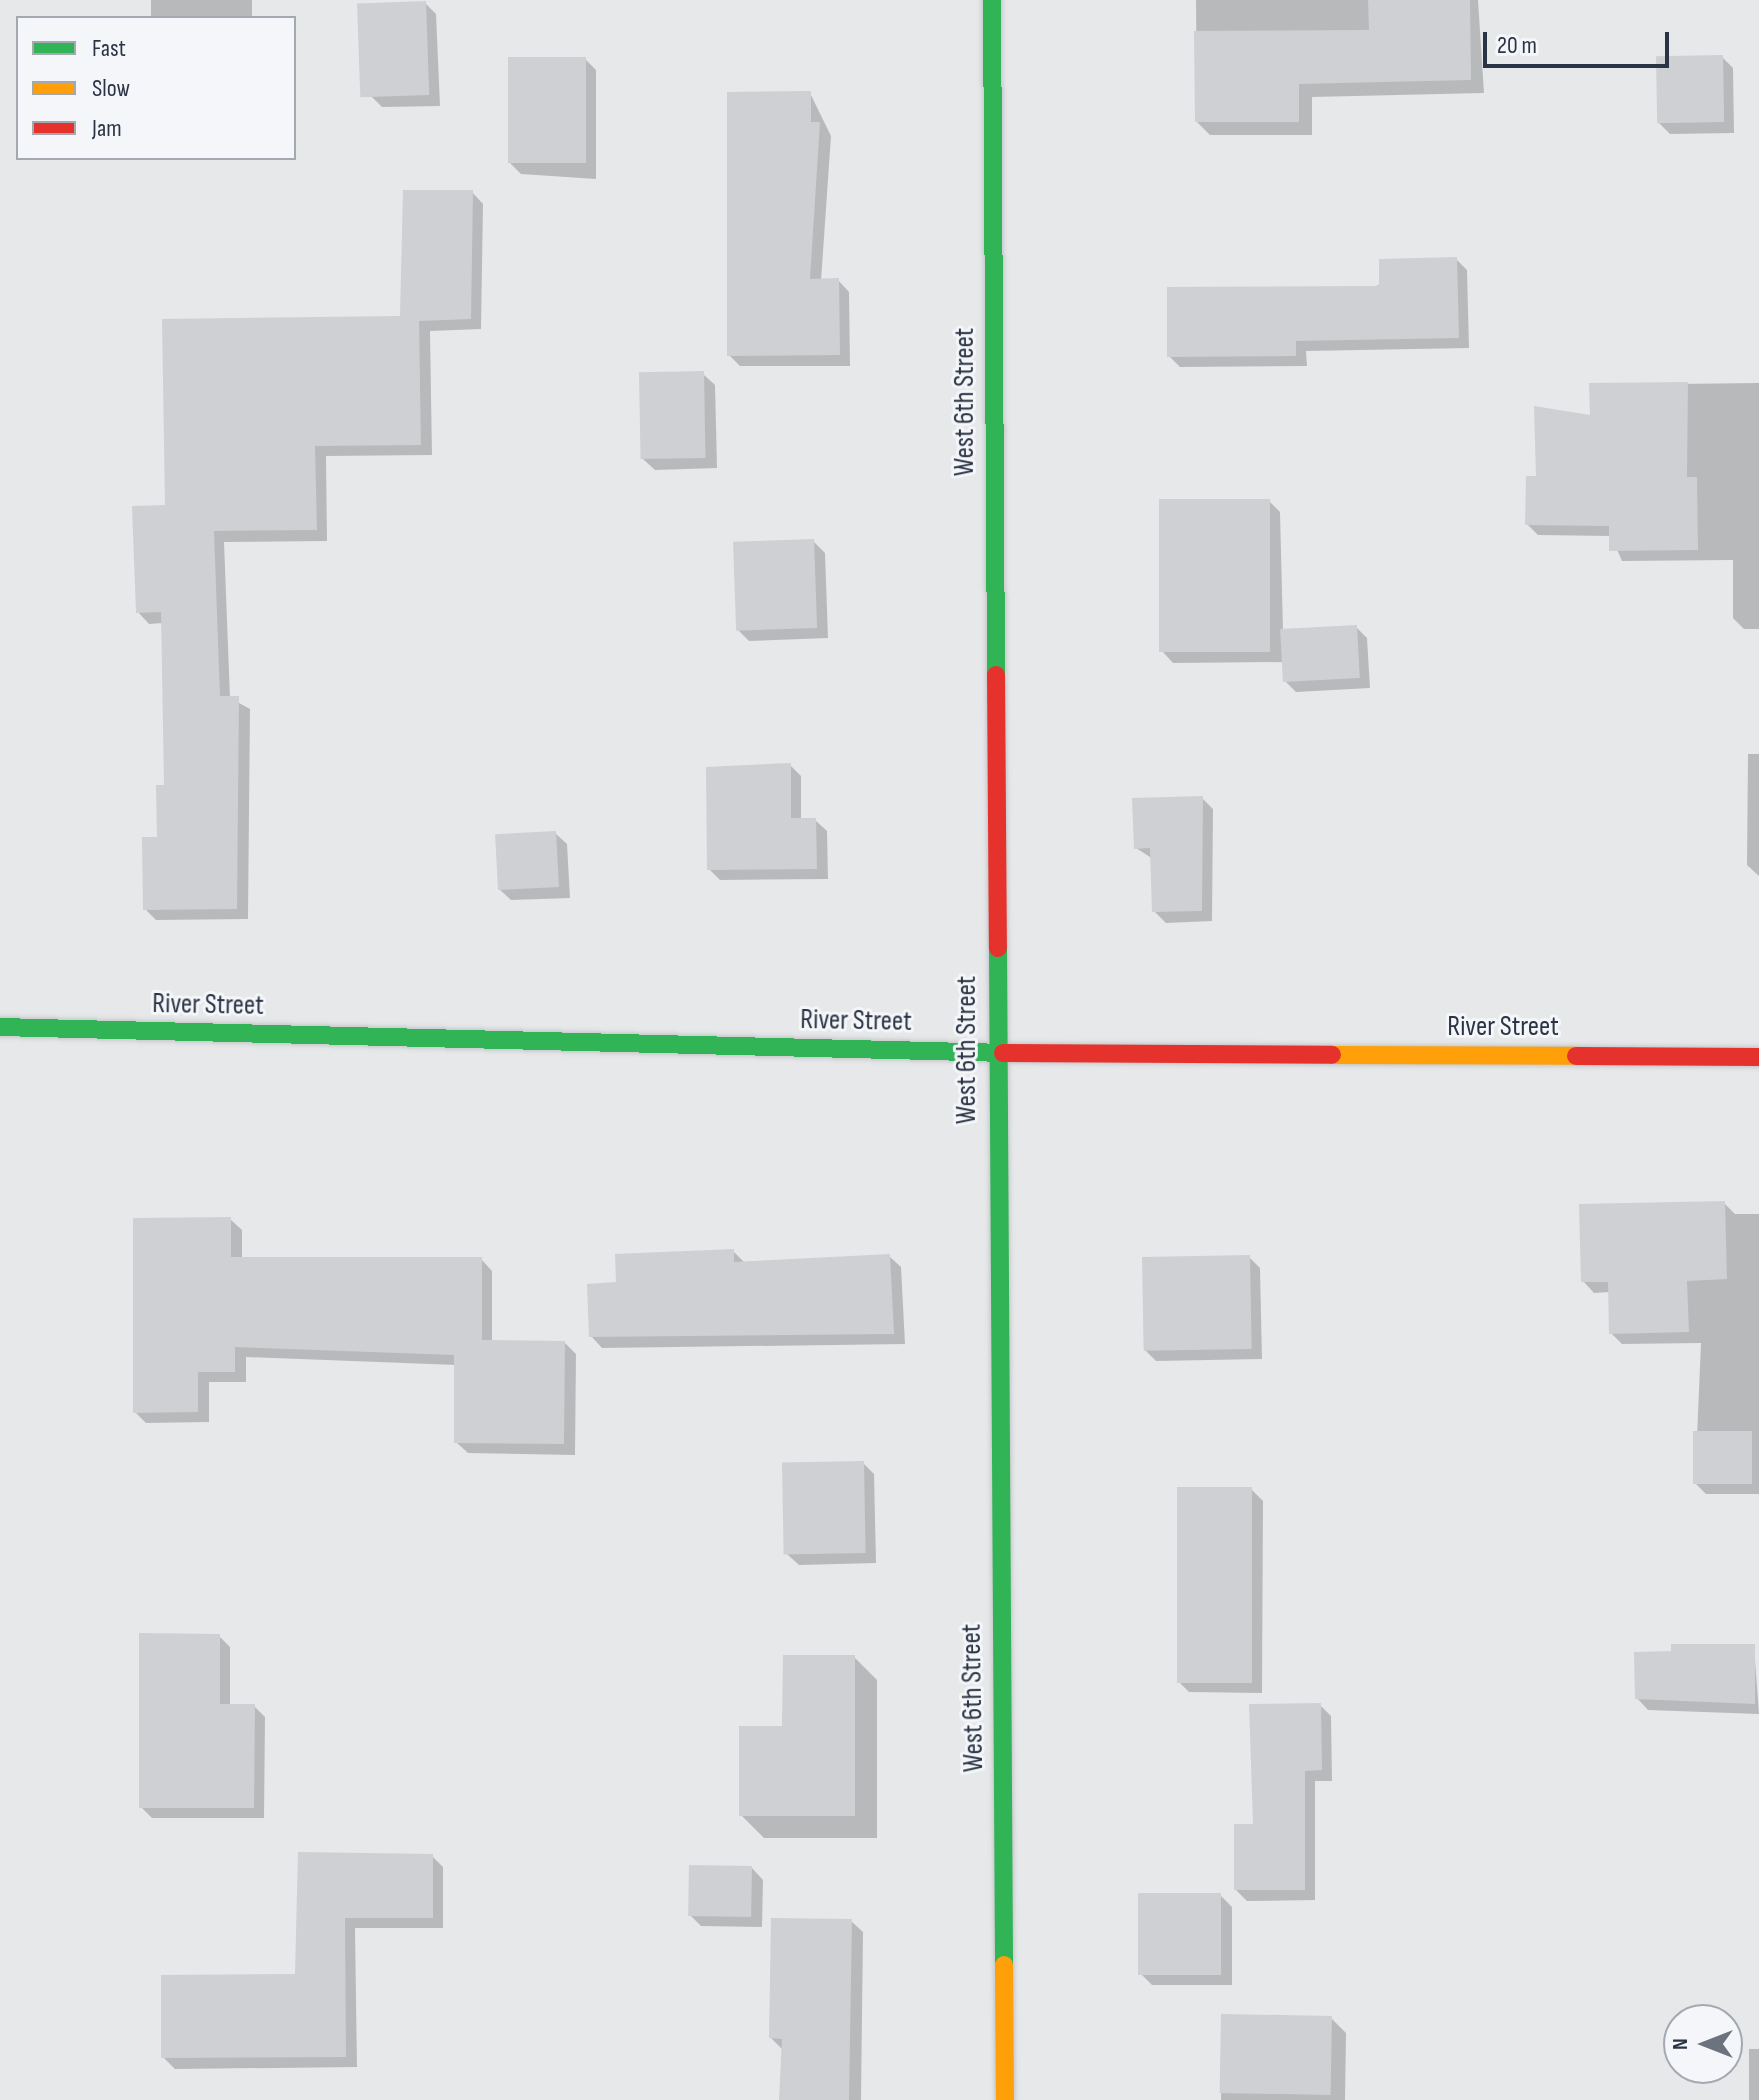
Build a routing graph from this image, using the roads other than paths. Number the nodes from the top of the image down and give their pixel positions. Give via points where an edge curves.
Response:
1 (992, 0) edge
2 (0, 1027) edge
3 (995, 1053) junction
4 (1759, 1057) edge
5 (1005, 2100) edge

1 - 3 street, West 6th Street
2 - 3 street, River Street
3 - 4 street, River Street
3 - 5 street, West 6th Street

